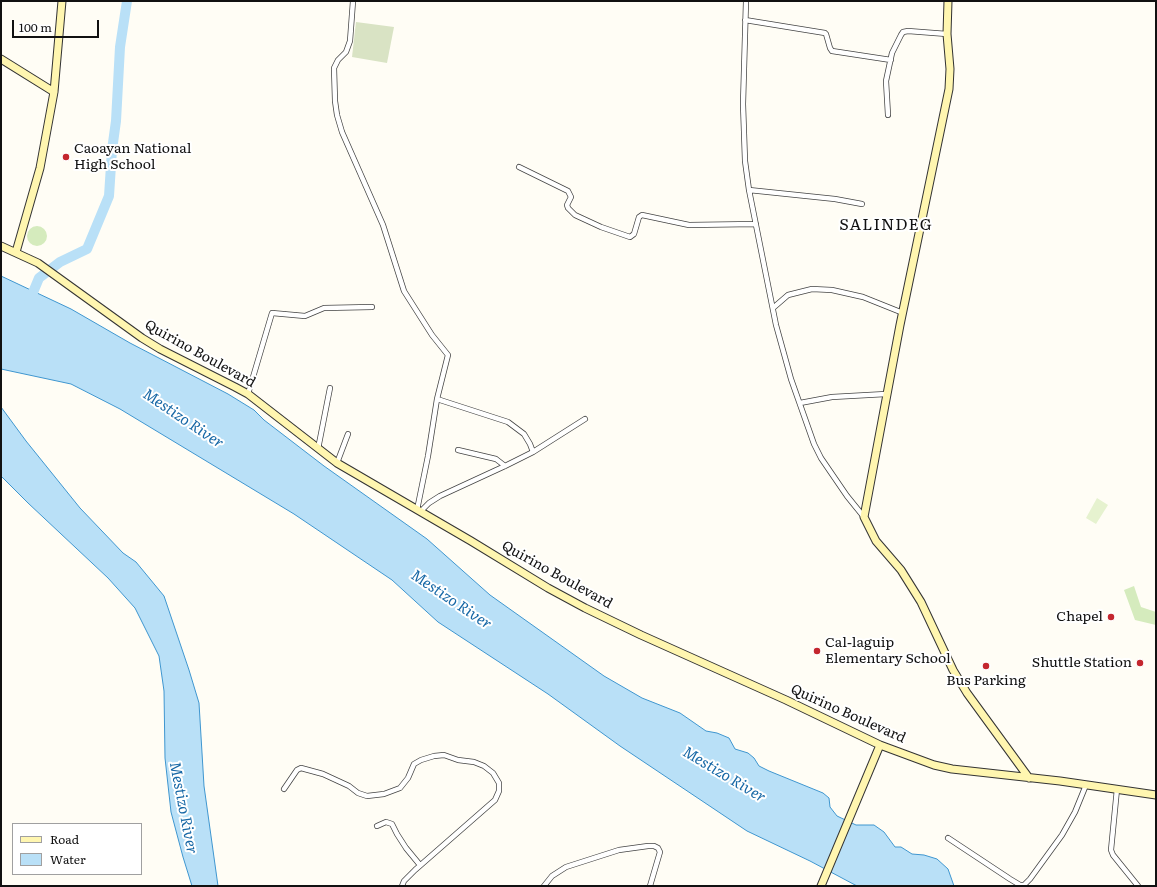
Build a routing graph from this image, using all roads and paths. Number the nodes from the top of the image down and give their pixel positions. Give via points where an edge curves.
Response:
1 (62, 1) edge
2 (353, 1) edge
3 (746, 1) edge
4 (948, 1) edge
5 (745, 20) junction
6 (947, 34) junction
7 (1, 59) edge
8 (891, 60) junction
9 (54, 92) junction
10 (888, 115) dead end
11 (519, 167) dead end
12 (749, 190) junction
13 (862, 204) dead end
14 (756, 224) junction
15 (1, 246) edge
16 (16, 252) junction
17 (372, 307) dead end
18 (773, 308) junction
19 (903, 313) junction
20 (330, 388) dead end
21 (248, 394) junction
22 (886, 394) junction
23 (437, 399) junction
24 (800, 403) junction
25 (585, 419) dead end
26 (348, 434) dead end
27 (318, 449) junction
28 (458, 450) dead end
29 (533, 452) junction
30 (337, 463) junction
31 (505, 466) junction
32 (418, 511) junction
33 (864, 517) junction
34 (880, 745) junction
35 (1029, 778) junction
36 (1086, 785) junction
37 (1117, 789) junction
38 (284, 790) dead end
39 (1156, 795) edge
40 (377, 826) dead end
41 (948, 838) dead end
42 (420, 865) junction
43 (402, 886) edge
44 (544, 886) edge
45 (650, 886) edge
46 (821, 886) edge
47 (1138, 886) edge

1 - 9 street
2 - 23 street via 350,41 346,52 334,68 337,115 383,225 404,291 448,355
3 - 5 street
4 - 6 street
5 - 8 street via 825,33 832,52
5 - 12 street via 742,104
6 - 8 street via 903,32
6 - 19 street via 949,89
7 - 9 street
8 - 10 street via 886,81
9 - 16 street via 38,179
11 - 14 street via 568,191 571,197 567,205 575,215 630,237 634,234 642,215 689,225
12 - 13 street
12 - 14 street
14 - 18 street
15 - 16 street, Quirino Boulevard
16 - 21 street, Quirino Boulevard via 38,264 142,338
17 - 21 street via 324,308 305,316 272,313
18 - 19 street via 788,296 807,289 819,289 863,297
18 - 24 street via 780,342
19 - 22 street
20 - 27 street
21 - 27 street, Quirino Boulevard
22 - 24 street via 832,397
22 - 33 street
23 - 29 street via 508,422 524,434
23 - 32 street
24 - 33 street via 821,458
25 - 29 street
26 - 30 street
27 - 30 street, Quirino Boulevard
28 - 31 street via 496,459
29 - 31 street
30 - 32 street, Quirino Boulevard
31 - 32 street via 440,496
32 - 34 street, Quirino Boulevard via 585,608
33 - 35 street via 876,541 901,570 921,602 953,670
34 - 35 street, Quirino Boulevard via 944,768
34 - 46 street
35 - 36 street, Quirino Boulevard
36 - 37 street, Quirino Boulevard
36 - 41 street via 1062,835 1024,886
37 - 39 street, Quirino Boulevard
37 - 47 street via 1111,850
38 - 42 street via 301,768 323,774 367,796 384,794 400,788 414,764 434,756 444,755 484,766 493,773 499,783 495,800
40 - 42 street via 386,822 392,824 396,834
42 - 43 street
44 - 45 street via 552,876 566,867 619,850 654,846 660,852

